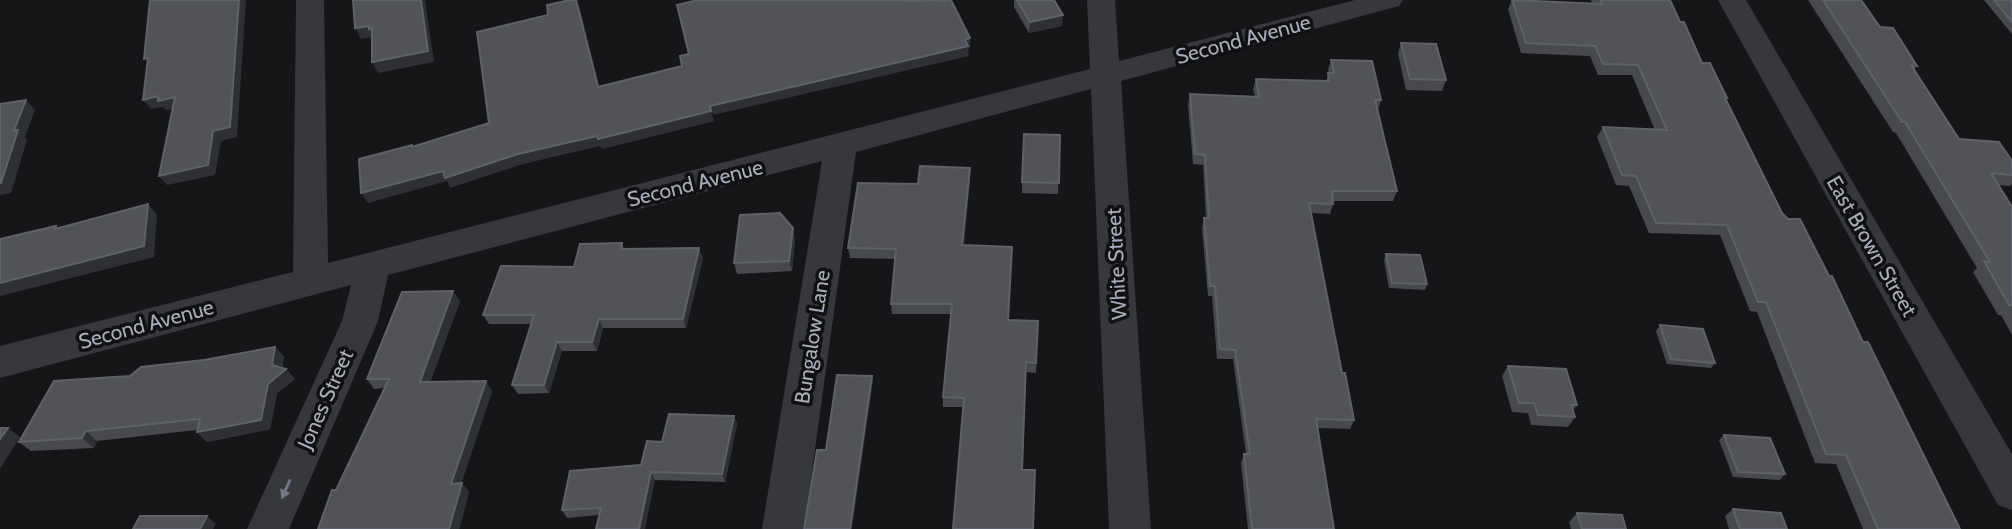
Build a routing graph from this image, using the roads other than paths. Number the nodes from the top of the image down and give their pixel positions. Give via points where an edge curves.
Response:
1 (310, 0) edge
2 (1101, 0) edge
3 (1389, 0) edge
4 (1732, 0) edge
5 (1106, 76) junction
6 (841, 145) junction
7 (373, 266) junction
8 (311, 283) junction
9 (0, 362) edge
10 (2012, 492) edge
11 (268, 529) edge
12 (783, 529) edge
13 (1130, 529) edge

1 - 8 street
2 - 5 street, White Street
3 - 5 street, Second Avenue
4 - 10 street, East Brown Street
5 - 6 street, Second Avenue
5 - 13 street, White Street
6 - 7 street, Second Avenue
6 - 12 street, Bungalow Lane
7 - 8 street, Second Avenue
7 -> 11 street, Jones Street via 360,321
8 - 9 street, Second Avenue

